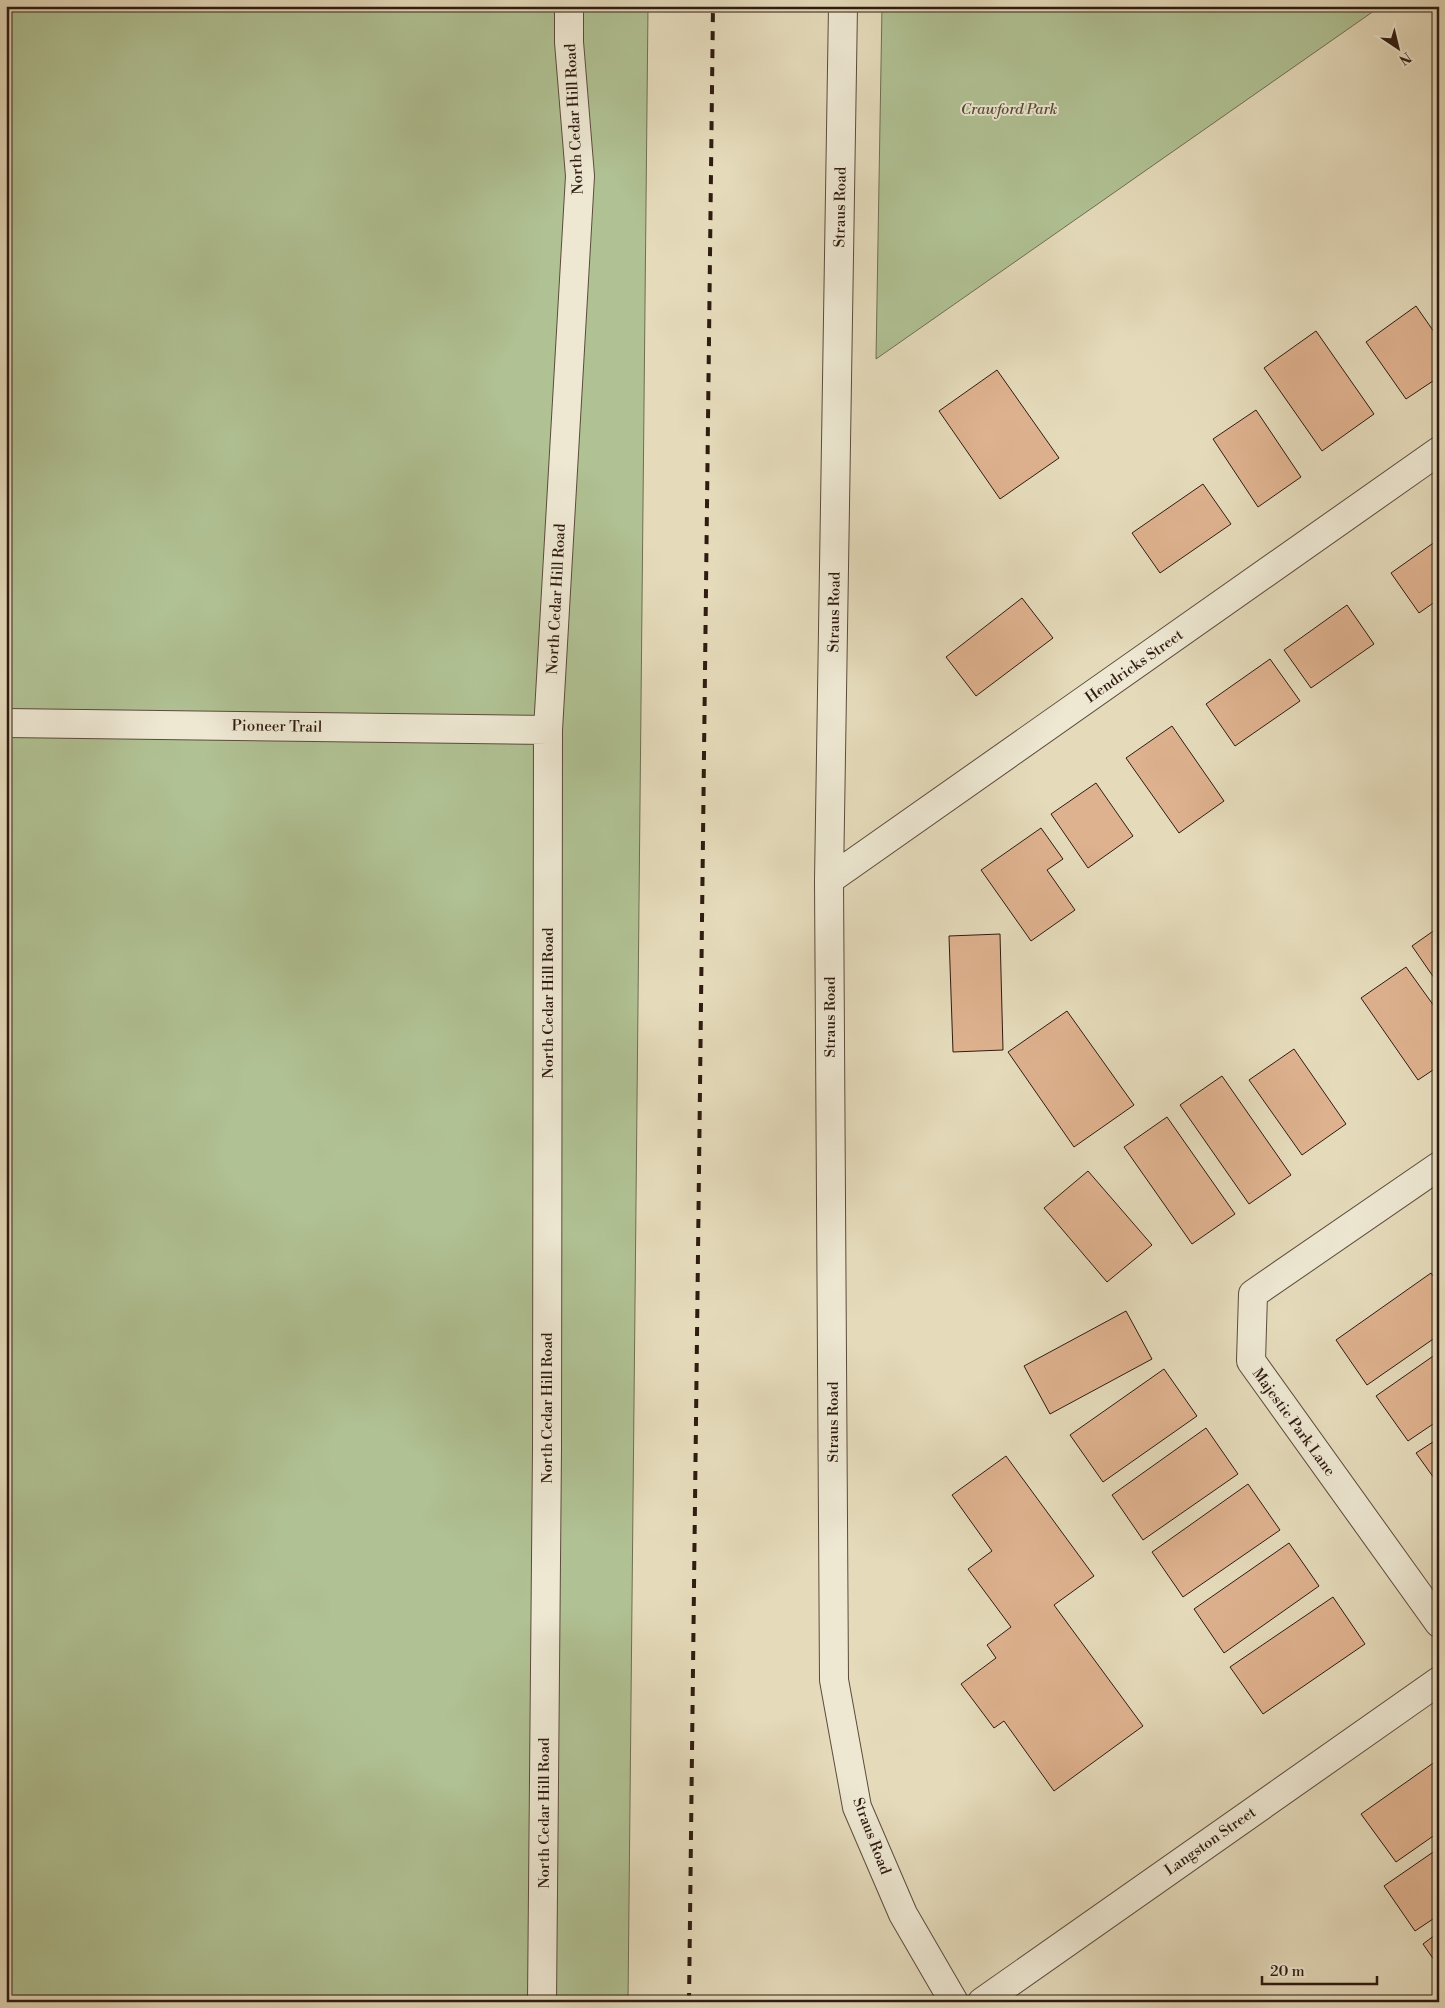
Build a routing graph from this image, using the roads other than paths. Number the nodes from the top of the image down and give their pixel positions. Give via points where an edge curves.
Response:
1 (569, 6) edge
2 (844, 6) edge
3 (1439, 451) edge
4 (6, 723) edge
5 (548, 730) junction
6 (830, 880) junction
7 (1439, 1166) edge
8 (1439, 1622) edge
9 (1439, 1681) edge
10 (542, 2002) edge
11 (954, 2002) edge
12 (982, 2002) edge

1 - 5 street, North Cedar Hill Road via 580,176
2 - 6 street, Straus Road
3 - 6 street, Hendricks Street
4 - 5 street, Pioneer Trail
5 - 10 street, North Cedar Hill Road
6 - 11 street, Straus Road via 834,1680 857,1807 903,1914
7 - 8 street, Majestic Park Lane via 1254,1294 1251,1361
9 - 12 street, Langston Street

